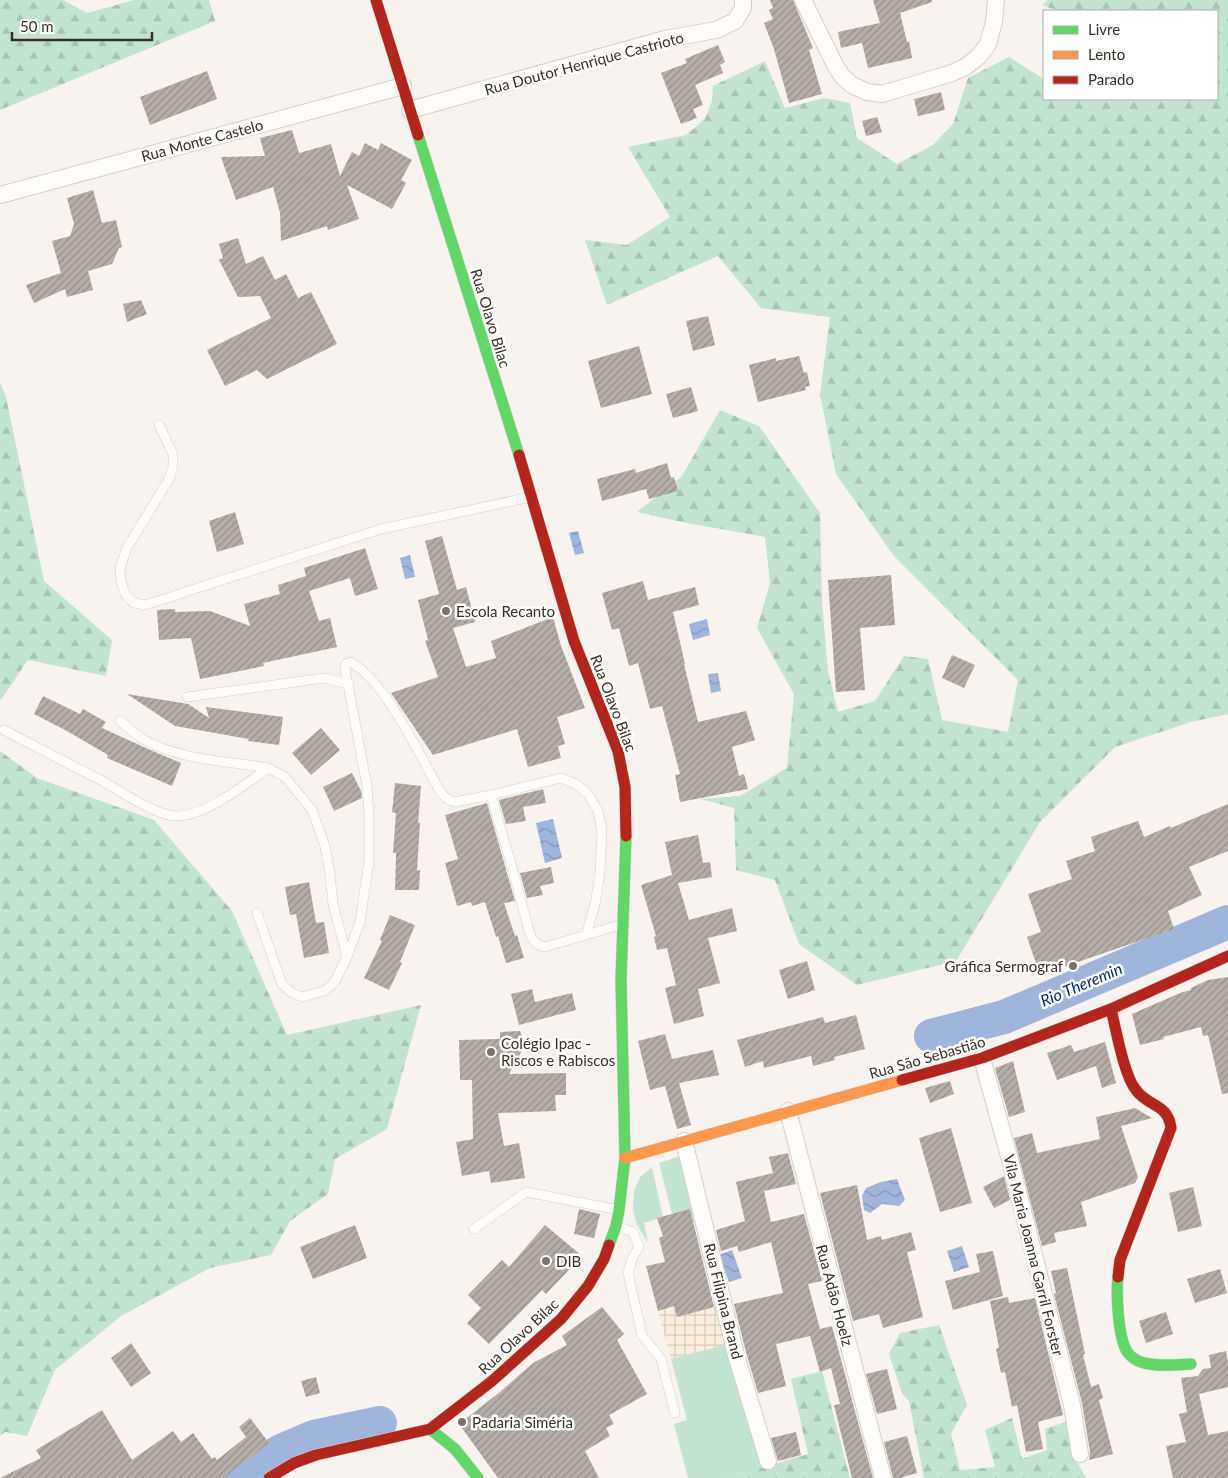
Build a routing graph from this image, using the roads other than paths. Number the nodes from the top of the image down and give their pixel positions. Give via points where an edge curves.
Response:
1 (376, 0) edge
2 (743, 0) edge
3 (804, 0) edge
4 (996, 0) edge
5 (403, 86) junction
6 (410, 110) junction
7 (0, 195) edge
8 (159, 425) dead end
9 (532, 497) junction
10 (349, 684) junction
11 (187, 697) dead end
12 (120, 721) dead end
13 (4, 730) dead end
14 (268, 768) junction
15 (491, 795) junction
16 (257, 913) dead end
17 (623, 924) junction
18 (586, 935) junction
19 (1228, 956) edge
20 (347, 957) junction
21 (1110, 1009) junction
22 (982, 1058) junction
23 (788, 1111) junction
24 (684, 1141) junction
25 (625, 1158) junction
26 (620, 1210) junction
27 (616, 1226) junction
28 (474, 1229) dead end
29 (1191, 1364) dead end
30 (675, 1413) dead end
31 (430, 1429) junction
32 (1080, 1454) dead end
33 (768, 1461) dead end
34 (269, 1478) edge
35 (478, 1478) edge
36 (883, 1478) edge

1 - 5 main road, Rua Olavo Bilac
2 - 6 street, Rua Doutor Henrique Castrioto via 743,8 735,21 716,30 665,39
3 - 4 street via 842,76 867,92 882,94 952,73 978,57 988,44
5 - 6 main road, Rua Olavo Bilac
5 - 7 street, Rua Monte Castelo
6 - 9 main road, Rua Olavo Bilac
8 - 9 lane via 173,454 173,466 169,479 127,548 120,568 125,594 134,603 144,605 381,529
9 - 17 main road, Rua Olavo Bilac via 574,641 618,750 625,788
10 - 11 lane via 324,678
10 - 15 lane via 345,669 350,662 381,690 446,798 454,802
10 - 20 lane via 370,814 366,888 360,922
12 - 14 lane via 141,738 160,747 199,758
13 - 14 lane via 146,806 178,816 224,800
14 - 20 lane via 285,776 312,810 325,846 333,904
15 - 18 lane via 532,938 545,947
15 - 18 lane via 561,778 588,794 598,810 602,831 600,873
16 - 20 lane via 282,984 291,992 302,996 324,991 334,983
17 - 18 lane
17 - 25 main road, Rua Olavo Bilac
19 - 21 main road, Rua São Sebastião
21 - 22 main road, Rua São Sebastião
21 - 29 main road via 1133,1087 1166,1112 1171,1120 1171,1128 1120,1260 1117,1287 1121,1336 1128,1353 1140,1362
22 - 23 main road, Rua São Sebastião
22 - 32 street, Vila Maria Joanna Garril Forster via 1072,1405
23 - 24 main road, Rua São Sebastião
23 - 36 street, Rua Adão Hoelz
24 - 25 main road, Rua São Sebastião
24 - 33 street, Rua Filipina Brand via 736,1355
25 - 26 main road, Rua Olavo Bilac
26 - 27 main road, Rua Olavo Bilac
26 - 28 lane via 526,1192
27 - 30 lane via 633,1232 639,1247 628,1273 642,1335 661,1359
27 - 31 main road, Rua Olavo Bilac via 604,1259 588,1286 561,1319 492,1381
31 - 34 main road, Rua Olavo Bilac via 316,1455
31 - 35 main road via 455,1449

